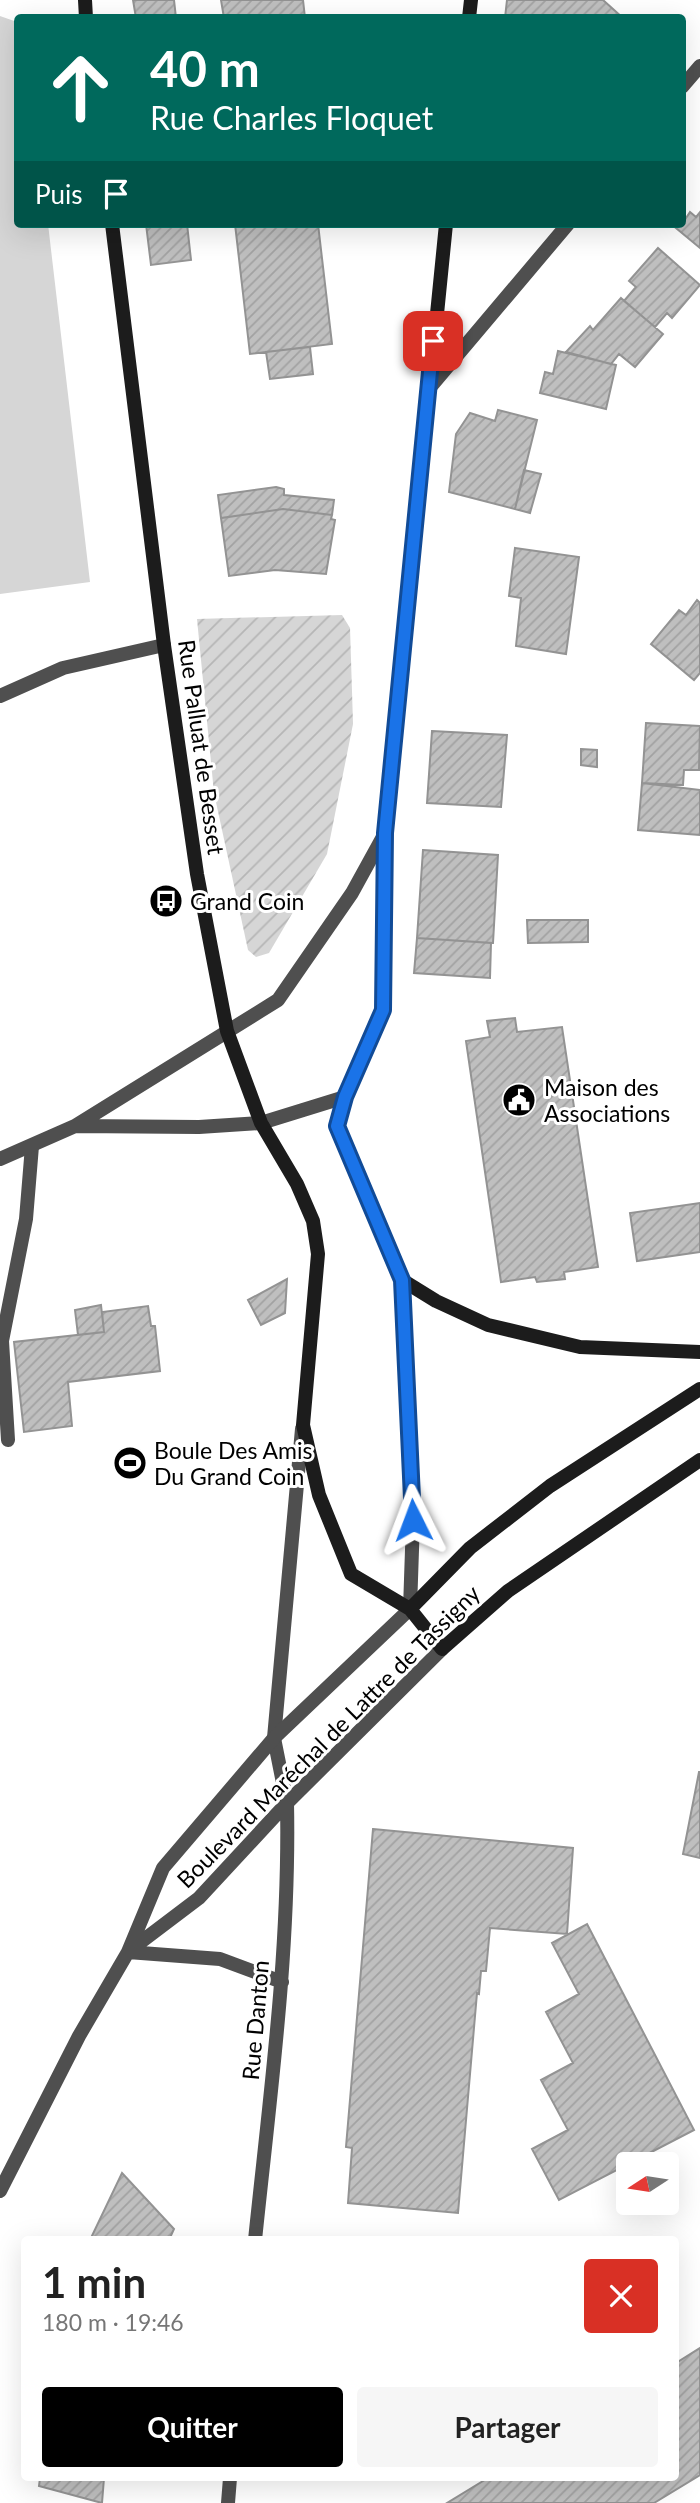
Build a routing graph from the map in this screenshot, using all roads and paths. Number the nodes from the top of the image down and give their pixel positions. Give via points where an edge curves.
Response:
1 (700, 66) edge
2 (686, 82) edge
3 (112, 228) edge
4 (446, 228) edge
5 (565, 228) edge
6 (427, 391) junction
7 (164, 645) junction
8 (0, 696) edge
9 (385, 833) junction
10 (227, 1031) junction
11 (345, 1097) junction
12 (261, 1123) junction
13 (75, 1126) junction
14 (32, 1146) junction
15 (0, 1159) edge
16 (402, 1280) junction
17 (700, 1352) edge
18 (700, 1389) edge
19 (303, 1424) junction
20 (8, 1440) dead end
21 (700, 1460) edge
22 (410, 1609) junction
23 (442, 1649) junction
24 (274, 1738) junction
25 (287, 1803) junction
26 (128, 1952) junction
27 (282, 1982) junction
28 (0, 2190) edge
29 (255, 2236) edge
30 (230, 2481) edge
31 (228, 2503) edge

1 - 2 street
3 - 7 main road, Rue Palluat de Besset
4 - 6 main road
5 - 6 street
6 - 9 main road
7 - 8 street via 63,668
7 - 10 main road, Rue Palluat de Besset via 197,874
9 - 10 street via 352,892 278,1000
9 - 11 main road via 383,1010
10 - 12 main road, Rue Palluat de Besset
10 - 13 street
11 - 12 street
11 - 16 main road via 337,1126
12 - 13 street
12 - 19 main road, Rue Palluat de Besset via 297,1184 313,1221 318,1254
13 - 14 street
14 - 15 street
14 - 20 street via 26,1219 2,1341
16 - 17 main road via 488,1325 566,1344
16 - 22 street via 413,1520
18 - 22 main road, Boulevard Maréchal de Lattre de Tassigny via 550,1486 470,1548
19 - 22 main road, Rue Palluat de Besset via 318,1495 351,1574
19 - 24 street, Rue Danton
21 - 23 main road, Boulevard Maréchal de Lattre de Tassigny via 508,1591
22 - 23 main road
22 - 24 street, Boulevard Maréchal de Lattre de Tassigny
23 - 25 street, Boulevard Maréchal de Lattre de Tassigny
24 - 25 street, Rue Danton
24 - 26 street, Boulevard Maréchal de Lattre de Tassigny via 163,1868
25 - 26 street, Boulevard Maréchal de Lattre de Tassigny via 199,1898
25 - 27 street, Rue Danton
26 - 27 street via 220,1959
26 - 28 street, Boulevard Maréchal de Lattre de Tassigny
27 - 29 street, Rue Danton
30 - 31 street

